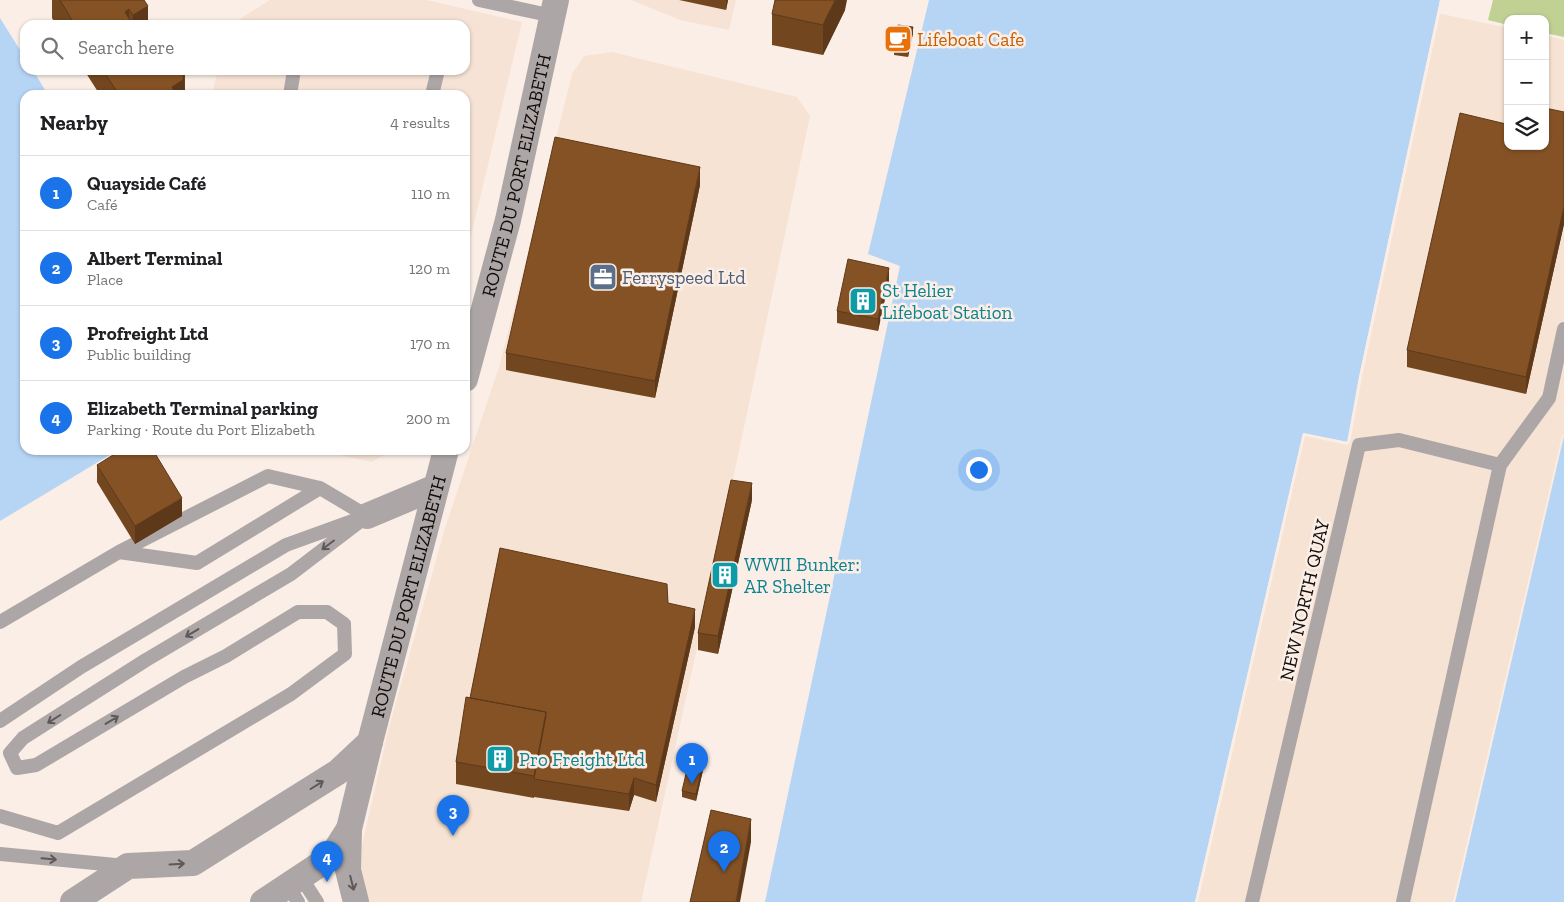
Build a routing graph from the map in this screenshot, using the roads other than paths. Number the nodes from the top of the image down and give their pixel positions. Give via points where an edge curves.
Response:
1 (479, 0) edge
2 (554, 8) edge
3 (293, 75) edge
4 (437, 75) edge
5 (291, 90) edge
6 (433, 90) edge
7 (1564, 329) edge
8 (470, 361) edge
9 (445, 455) edge
10 (1500, 465) junction
11 (436, 487) junction
12 (320, 488) junction
13 (367, 516) junction
14 (118, 552) junction
15 (0, 622) edge
16 (0, 721) edge
17 (370, 742) junction
18 (0, 816) edge
19 (349, 829) junction
20 (0, 854) edge
21 (128, 866) junction
22 (296, 888) edge
23 (73, 902) edge
24 (263, 902) edge
25 (317, 902) edge
26 (356, 902) edge
27 (1252, 902) edge
28 (1403, 902) edge

1 - 2 lane
2 - 8 street, ROUTE DU PORT ELIZABETH via 508,220
3 - 5 lane
4 - 6 lane
7 - 10 lane via 1549,398
9 - 11 street, ROUTE DU PORT ELIZABETH
10 - 27 lane, NEW NORTH QUAY via 1398,440 1360,445
10 - 28 lane
11 - 13 street
11 - 17 street, ROUTE DU PORT ELIZABETH
12 - 13 lane
12 - 14 lane via 268,476
12 - 14 lane via 197,563
13 - 16 lane via 286,545 81,668
13 -> 18 lane via 291,574 32,732 10,753 17,768 36,765 298,612 327,612 344,624 344,654 291,694 58,833
14 - 15 lane
17 - 19 street, ROUTE DU PORT ELIZABETH
21 -> 17 street via 194,863 338,772
19 - 22 street via 331,857
19 -> 26 street via 348,870
20 -> 21 lane
21 - 23 street
22 - 24 street
22 - 25 lane via 306,885

